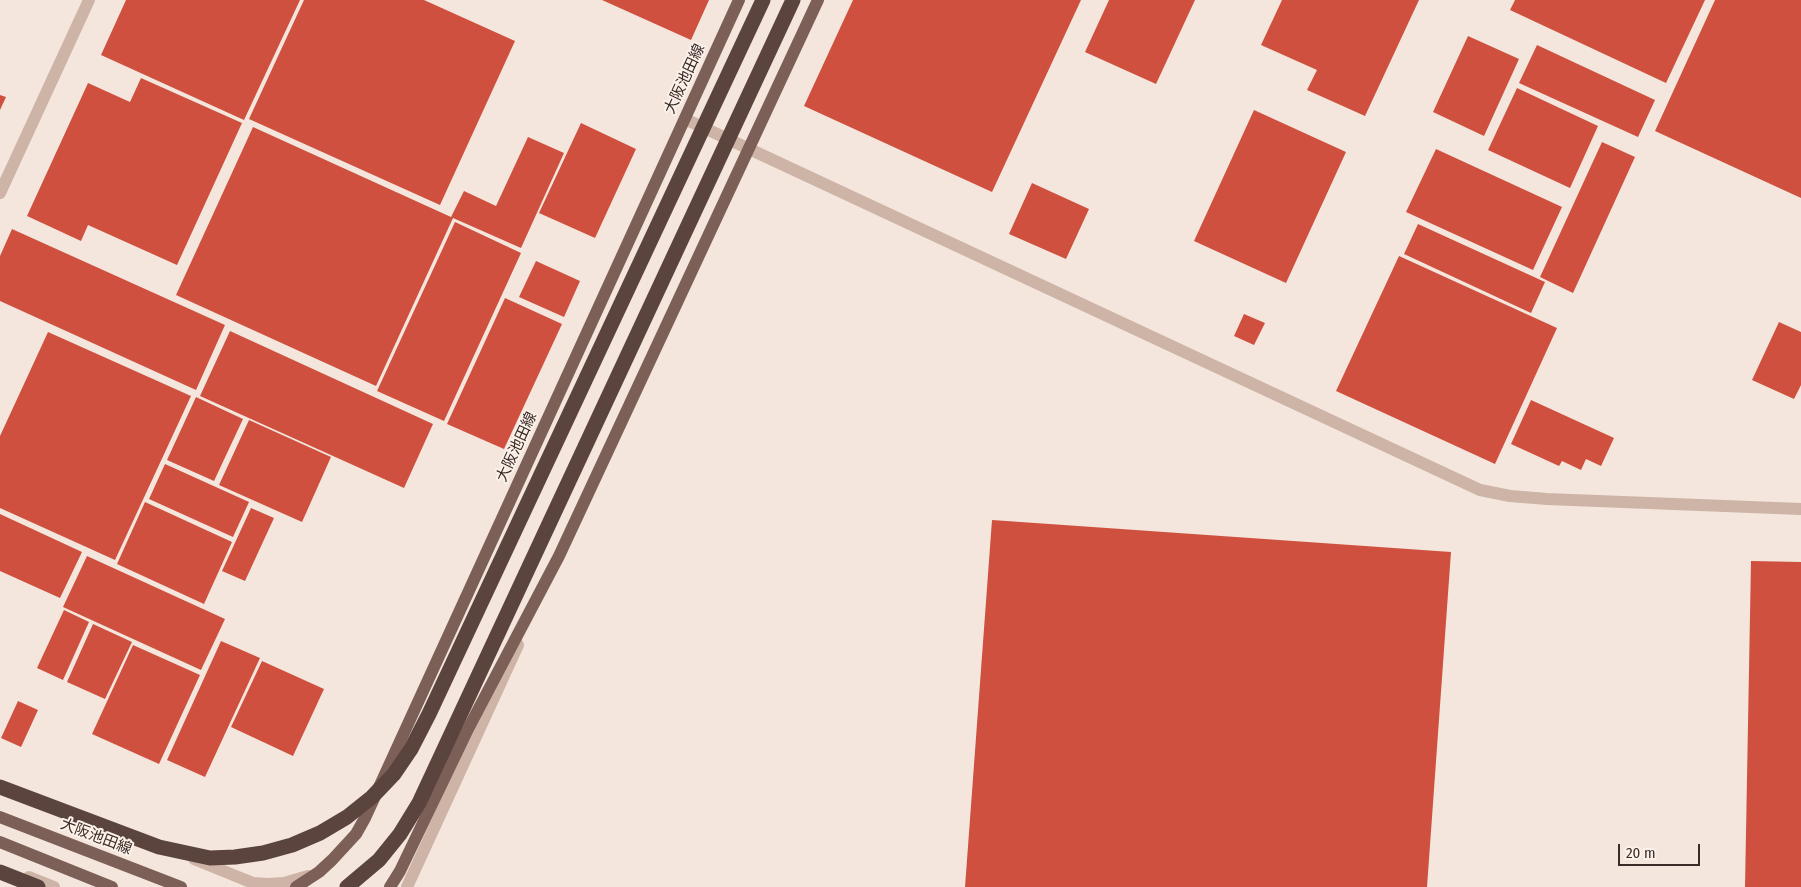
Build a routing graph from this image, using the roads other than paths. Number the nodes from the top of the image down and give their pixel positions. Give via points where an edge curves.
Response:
1 (89, 0) edge
2 (739, 0) edge
3 (763, 0) edge
4 (794, 0) edge
5 (818, 0) edge
6 (685, 119) junction
7 (749, 148) junction
8 (0, 193) edge
9 (1801, 509) edge
10 (559, 556) junction
11 (0, 779) edge
12 (0, 787) edge
13 (0, 817) edge
14 (0, 842) edge
15 (0, 866) edge
16 (0, 872) edge
17 (319, 872) junction
18 (38, 887) edge
19 (54, 887) edge
20 (112, 887) edge
21 (181, 887) edge
22 (296, 887) edge
23 (347, 887) edge
24 (390, 887) edge
25 (407, 887) edge

1 - 8 street
2 - 6 main road, 大阪池田線
3 - 12 highway, bridge via 429,714 411,749 372,798 320,833 292,845 235,858 210,858 159,847
4 - 23 highway, bridge via 420,803 379,860
5 - 7 main road
6 - 7 street
6 - 17 main road, 大阪池田線 via 365,818 356,834
7 - 9 street via 1480,490 1547,499
7 - 10 main road
10 - 24 main road
10 - 25 street
11 - 17 street via 253,883 284,883
13 - 21 main road, 大阪池田線
14 - 20 main road
15 - 19 street
16 - 18 highway
17 - 22 main road, 大阪池田線

